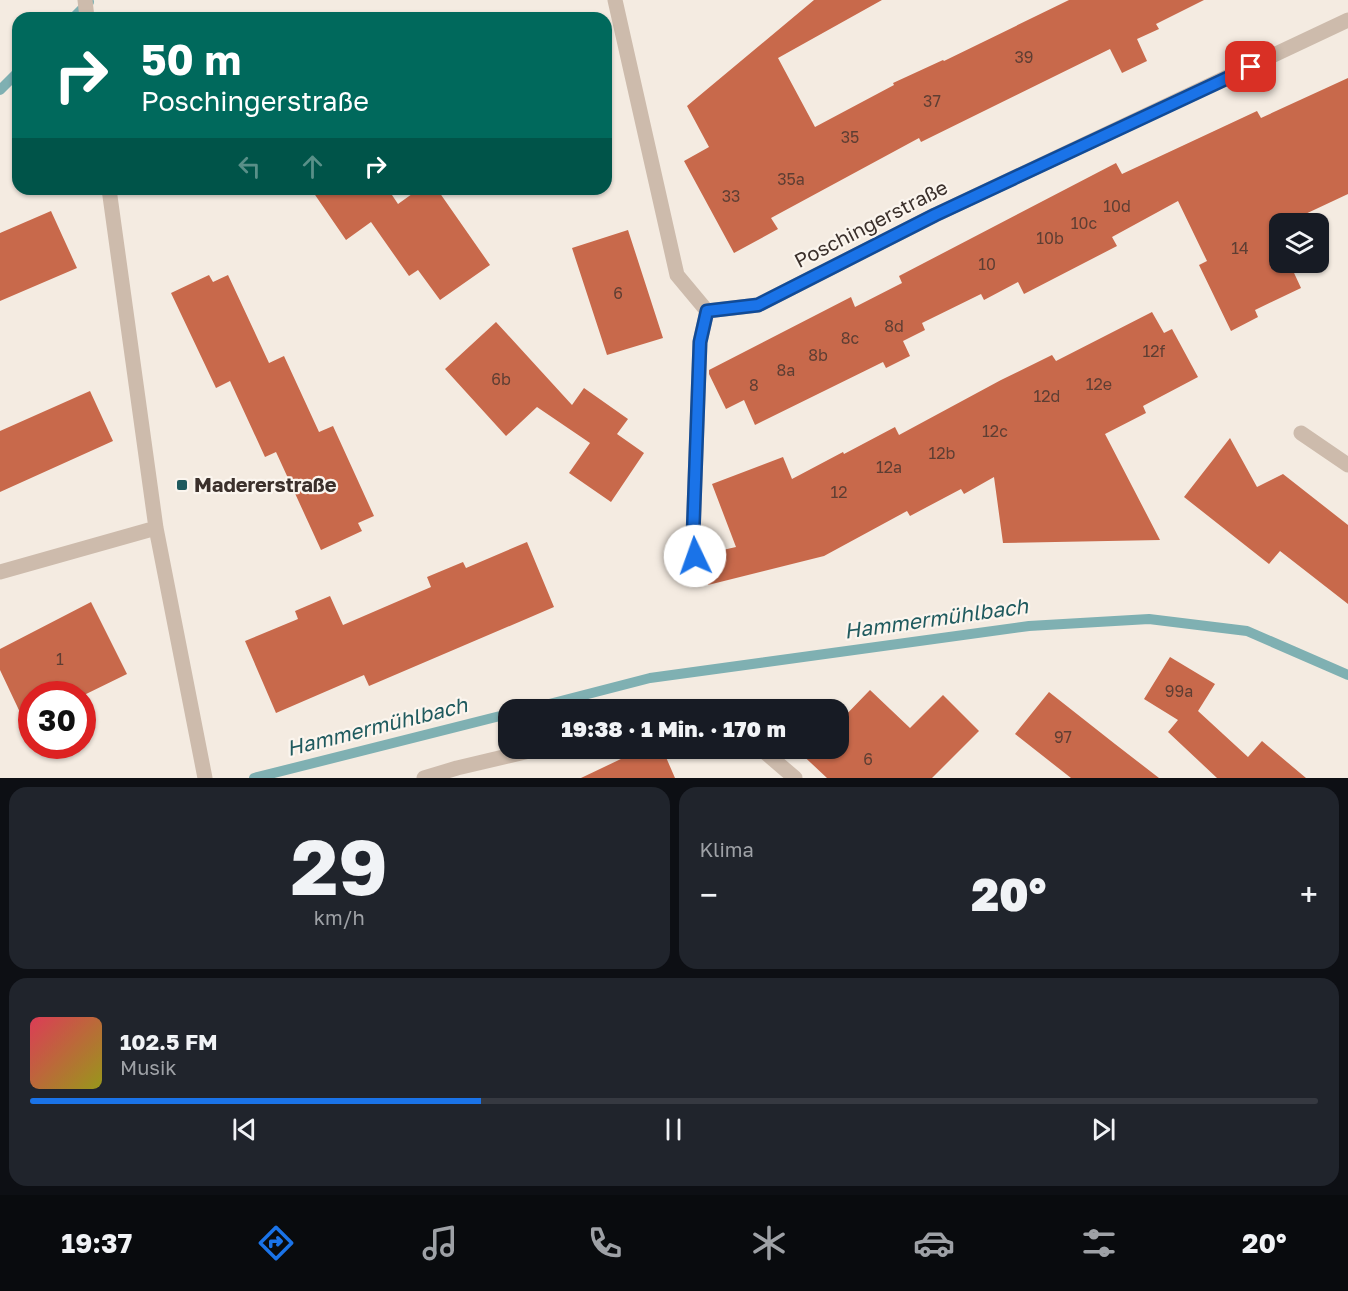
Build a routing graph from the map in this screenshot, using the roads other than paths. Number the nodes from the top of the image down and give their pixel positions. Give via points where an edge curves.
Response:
1 (615, 0) edge
2 (1348, 20) edge
3 (110, 195) edge
4 (707, 311) junction
5 (1301, 433) dead end
6 (1348, 465) edge
7 (156, 528) junction
8 (695, 556) dead end
9 (0, 572) edge
10 (498, 758) edge
11 (773, 759) edge
12 (205, 778) edge
13 (424, 778) edge
14 (795, 778) edge

1 - 4 street via 677,275
2 - 4 street, Poschingerstraße via 935,215 758,305
3 - 7 street
4 - 8 street via 700,342
5 - 6 street
7 - 9 street
7 - 12 street
10 - 13 street
11 - 14 street

